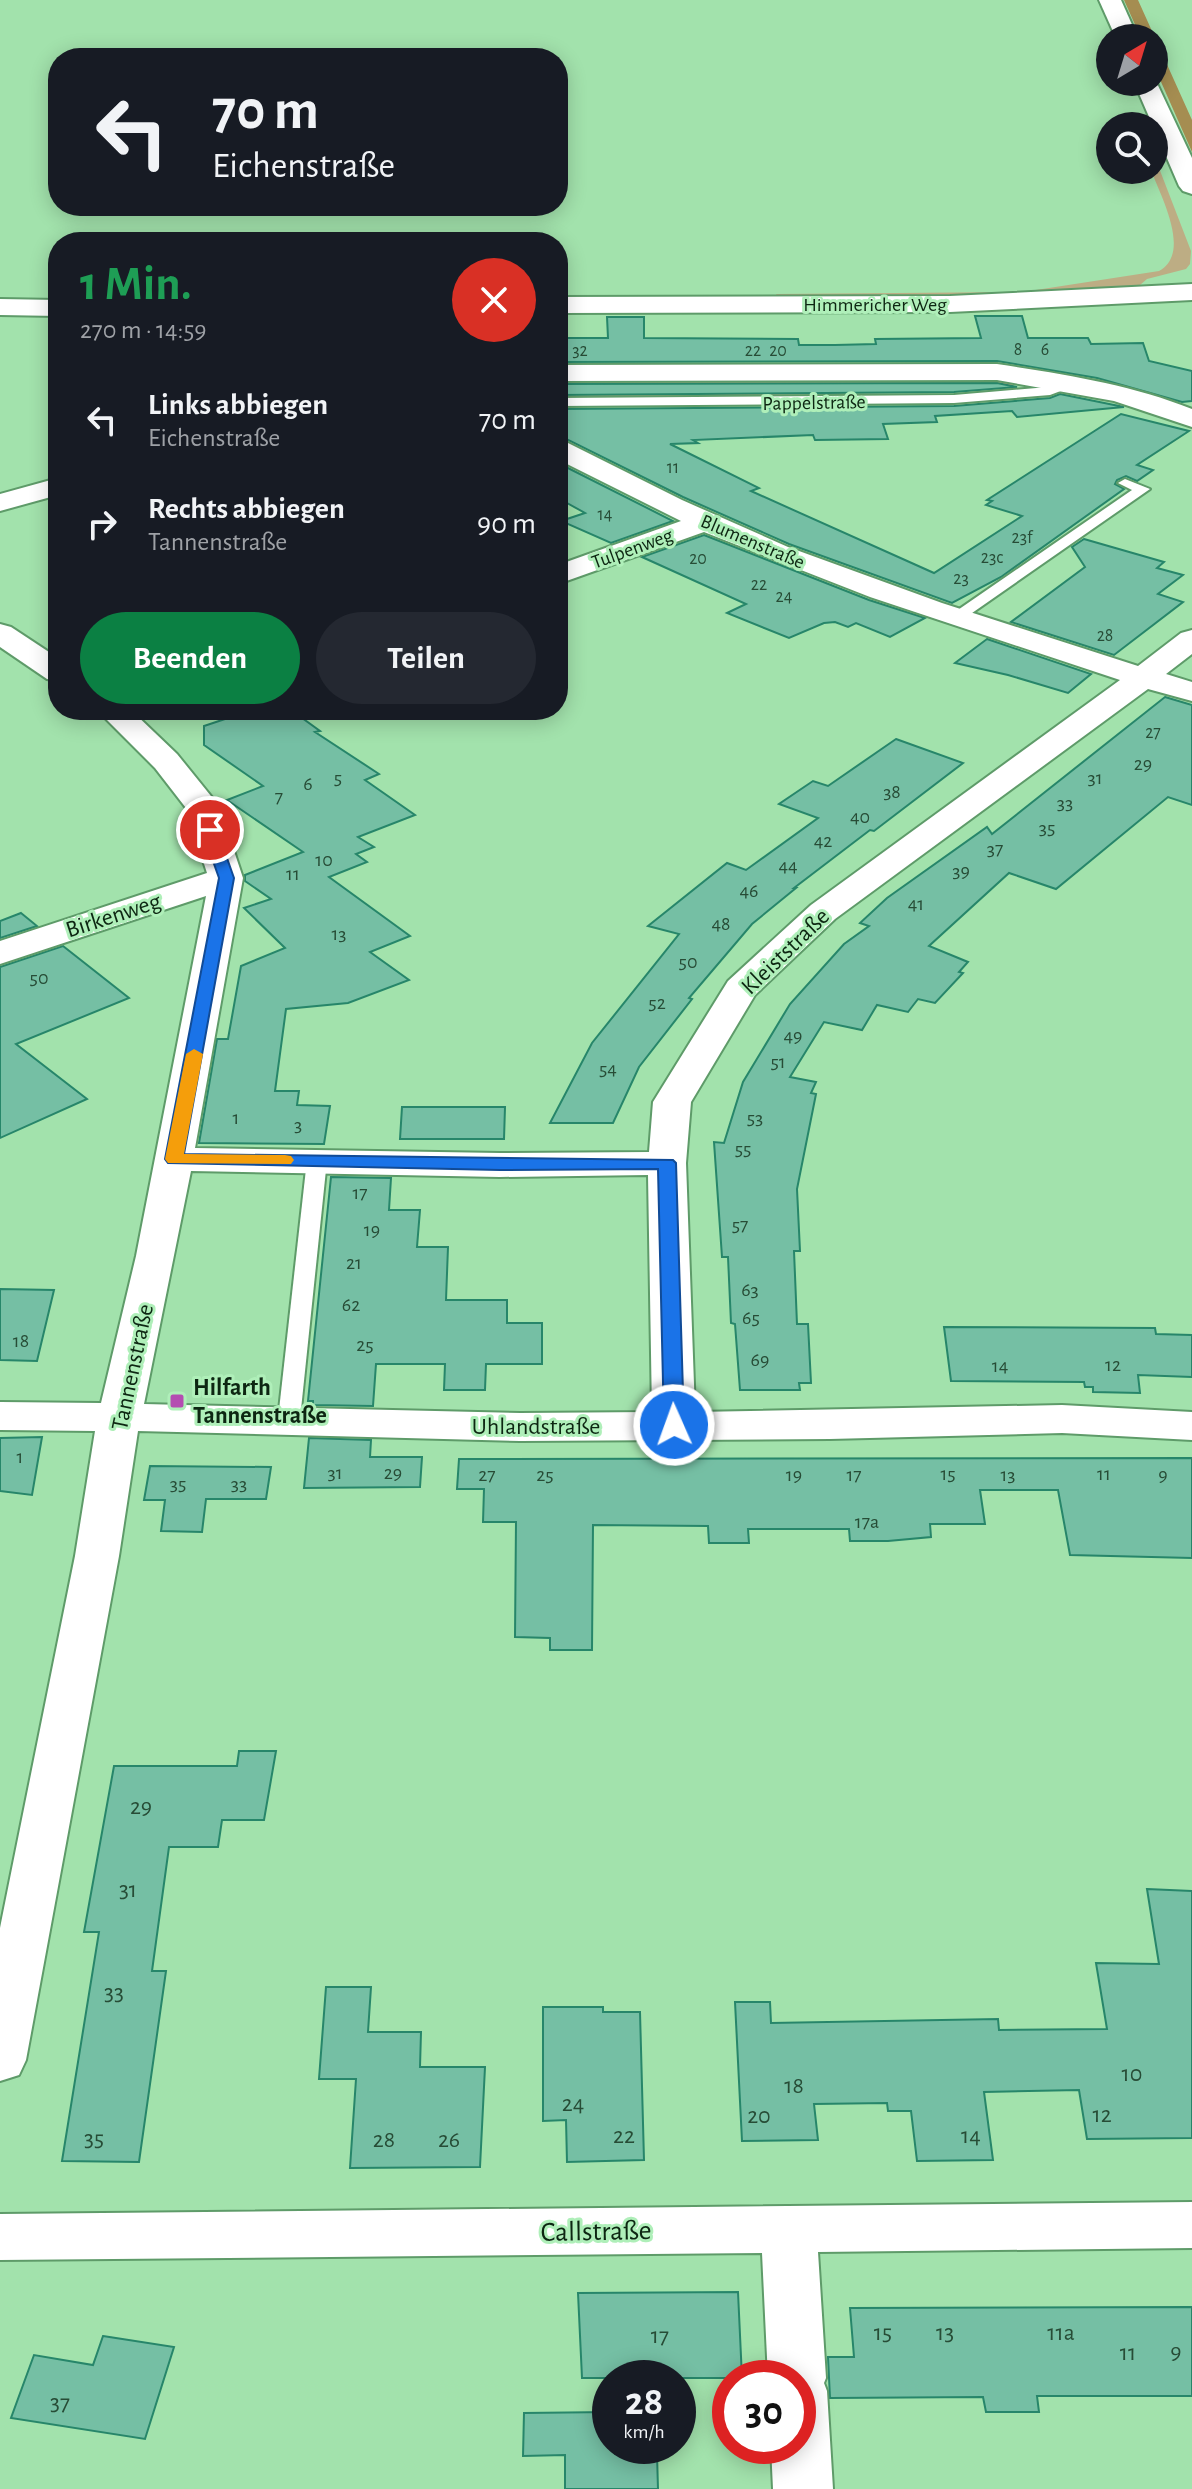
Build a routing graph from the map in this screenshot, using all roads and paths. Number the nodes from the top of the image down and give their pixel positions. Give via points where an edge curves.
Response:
1 (1110, 0) edge
2 (1121, 24) edge
3 (1152, 96) edge
4 (1192, 186) edge
5 (1192, 292) edge
6 (568, 305) edge
7 (0, 307) edge
8 (48, 308) edge
9 (568, 373) edge
10 (1069, 383) junction
11 (568, 402) edge
12 (1192, 419) edge
13 (568, 452) edge
14 (1125, 483) dead end
15 (48, 489) edge
16 (0, 503) edge
17 (707, 521) junction
18 (568, 571) edge
19 (957, 617) junction
20 (0, 633) edge
21 (1192, 639) edge
22 (48, 665) edge
23 (1142, 677) junction
24 (1192, 692) edge
25 (135, 720) edge
26 (226, 878) junction
27 (0, 953) edge
28 (174, 1159) junction
29 (317, 1160) junction
30 (667, 1163) junction
31 (0, 1416) edge
32 (119, 1418) junction
33 (289, 1419) junction
34 (674, 1425) junction
35 (1192, 1426) edge
36 (0, 2060) edge
37 (1192, 2225) edge
38 (789, 2227) junction
39 (0, 2237) edge
40 (796, 2360) edge
41 (802, 2464) edge
42 (803, 2489) edge

1 - 2 street
3 - 4 street
5 - 6 street, Himmericher Weg via 964,304
7 - 8 street
9 - 10 street, Pappelstraße via 997,372
10 - 11 lane, Pappelstraße via 1050,391 954,399
10 - 12 street, Pappelstraße
13 - 17 street, Blumenstraße
14 - 19 lane via 1143,489
15 - 16 street
17 - 18 street, Tulpenweg
17 - 19 street, Blumenstraße via 777,553
19 - 23 street, Blumenstraße
20 - 22 street
21 - 23 street, Kleiststraße
23 - 24 street, Blumenstraße
23 - 30 street, Kleiststraße via 823,912 741,989 672,1102
25 - 26 street, Tannenstraße via 202,806
26 - 27 street, Birkenweg
26 - 28 street, Tannenstraße
28 - 29 street
28 - 32 street, Tannenstraße
29 - 30 street
29 - 33 lane
30 - 34 street, Kleiststraße
31 - 32 street, Uhlandstraße
32 - 33 street, Uhlandstraße
32 - 36 street, Tannenstraße
33 - 34 street, Uhlandstraße via 520,1427
34 - 35 street, Uhlandstraße via 1062,1419
37 - 38 street, Callstraße
38 - 39 street, Callstraße
38 - 40 street
41 - 42 street

